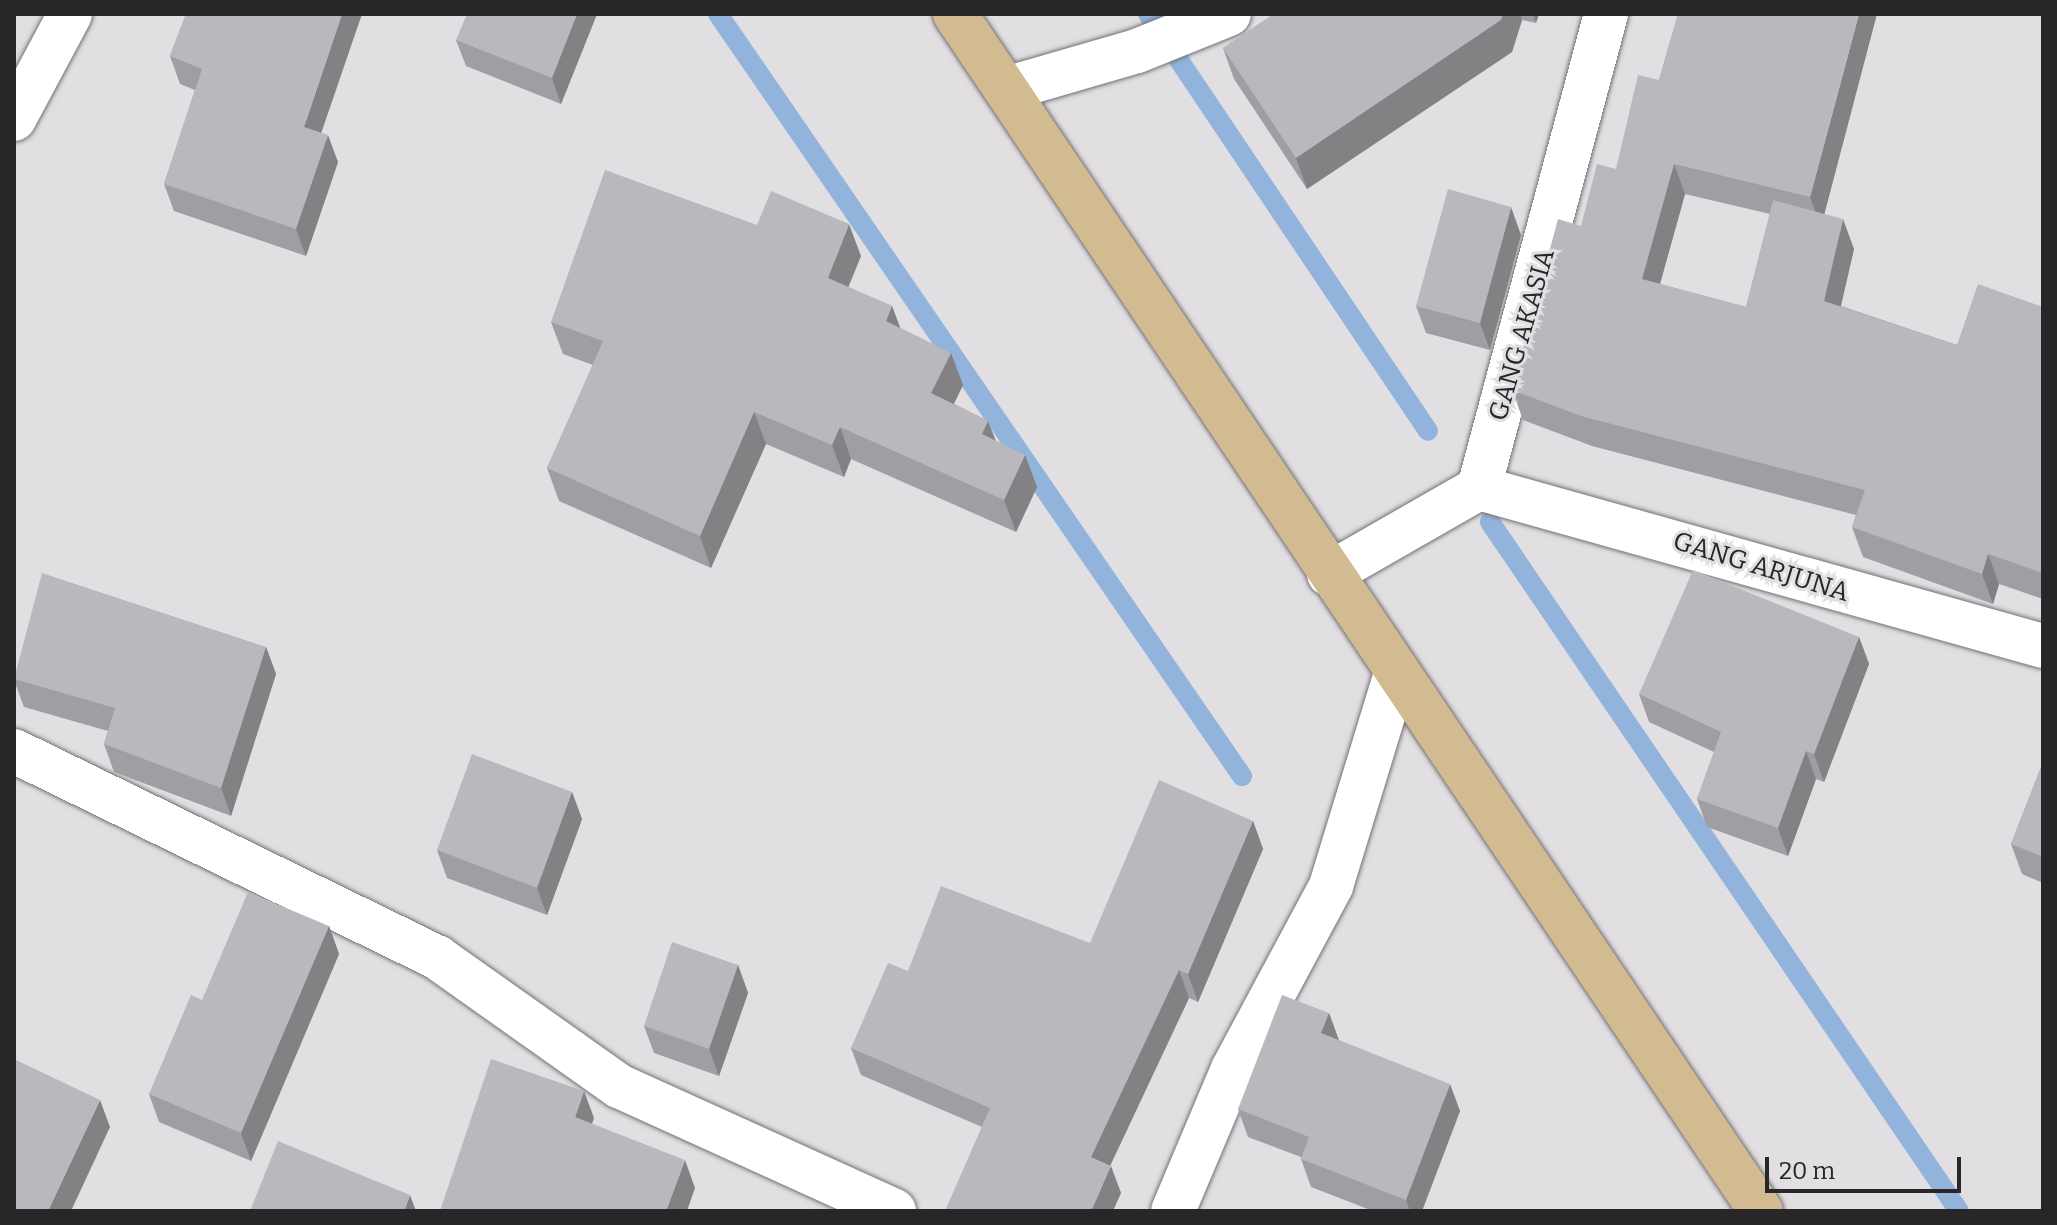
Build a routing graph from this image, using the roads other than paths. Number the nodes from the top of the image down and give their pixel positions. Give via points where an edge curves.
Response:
1 (70, 14) edge
2 (955, 14) edge
3 (1606, 14) edge
4 (1217, 16) edge
5 (1006, 89) junction
6 (14, 119) edge
7 (1479, 488) junction
8 (1329, 574) junction
9 (2043, 646) edge
10 (1396, 673) junction
11 (14, 751) edge
12 (894, 1211) edge
13 (1173, 1211) edge
14 (1761, 1211) edge

1 - 6 street
2 - 5 main road
3 - 7 street, GANG AKASIA
4 - 5 street via 1137,51
5 - 8 main road
7 - 8 street
7 - 9 street, GANG ARJUNA
8 - 10 main road
10 - 13 street via 1331,886 1233,1069
10 - 14 main road via 1607,974
11 - 12 street via 438,958 619,1086

